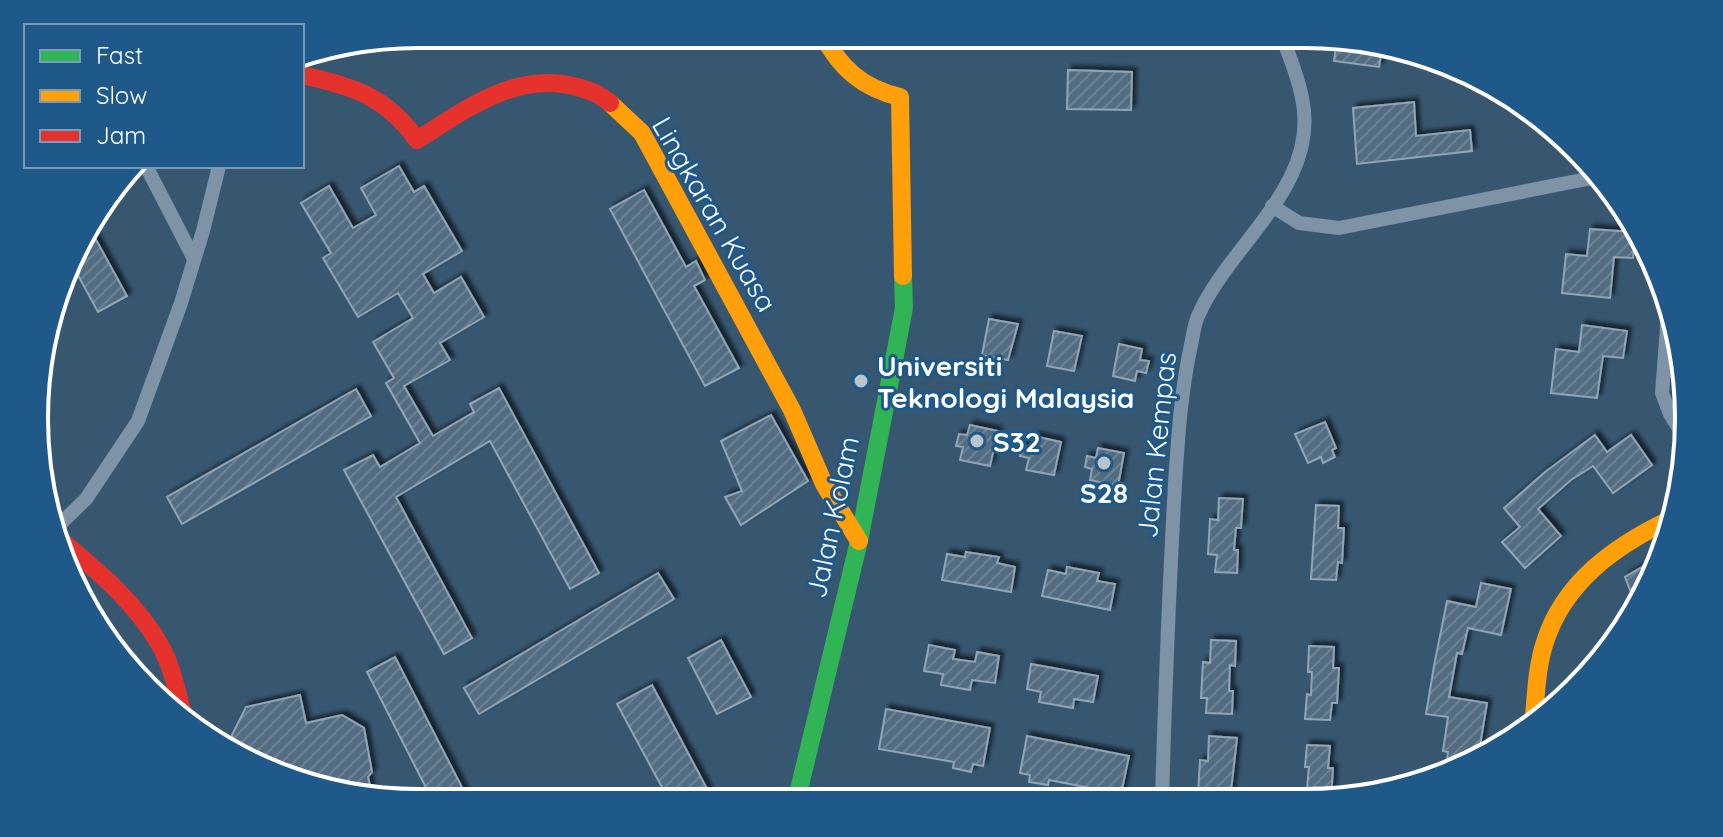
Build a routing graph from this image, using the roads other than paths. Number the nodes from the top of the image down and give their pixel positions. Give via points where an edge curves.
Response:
1 (829, 48) edge
2 (1286, 48) edge
3 (304, 75) edge
4 (147, 168) edge
5 (218, 168) edge
6 (1587, 179) edge
7 (1272, 206) junction
8 (194, 259) junction
9 (1666, 339) edge
10 (1675, 422) edge
11 (63, 521) edge
12 (1659, 525) edge
13 (859, 541) junction
14 (73, 551) edge
15 (180, 701) edge
16 (1536, 708) edge
17 (799, 789) edge
18 (1162, 789) edge

1 - 13 street, Jalan Kolam via 862,86 900,97 904,308
2 - 7 street, Jalan Kempas via 1303,99 1302,155
3 - 13 street, Lingkaran Kuasa via 377,97 406,121 417,140 508,88 556,81 599,93 642,133 792,410 825,486
4 - 8 street
5 - 8 street
6 - 7 street via 1339,228 1299,223
7 - 18 street, Jalan Kempas via 1215,285 1197,318 1188,358 1179,418
8 - 11 street via 138,421 86,499
9 - 10 street via 1662,393
12 - 16 street via 1599,564 1554,617 1544,643
13 - 17 street, Jalan Kolam
14 - 15 street via 147,625

